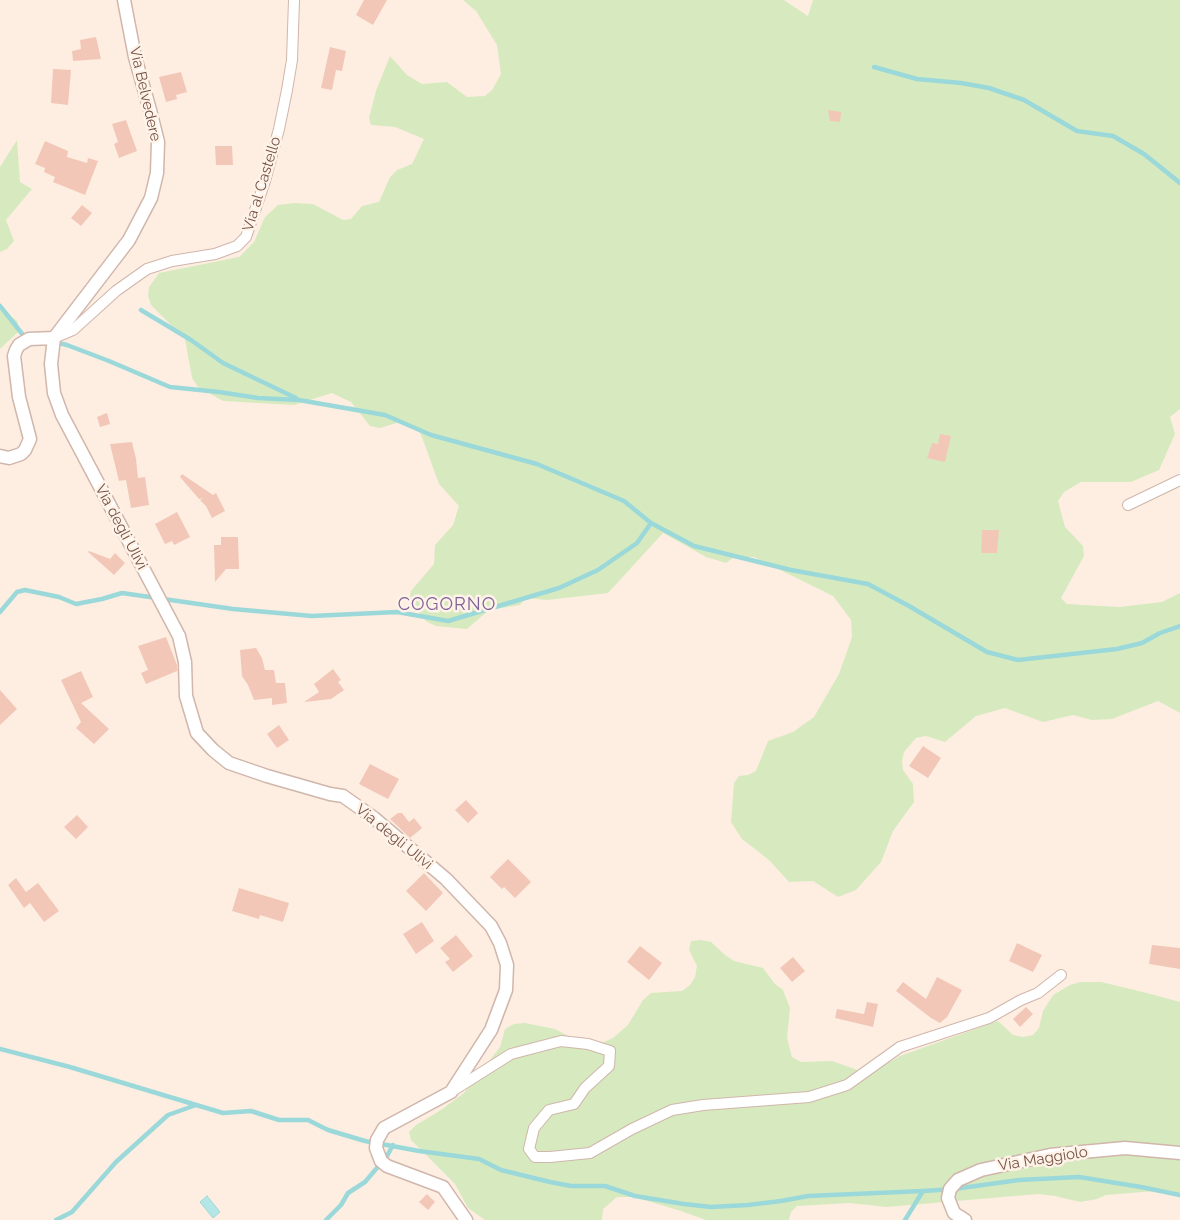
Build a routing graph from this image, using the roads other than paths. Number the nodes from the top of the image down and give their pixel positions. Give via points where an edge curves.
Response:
1 (124, 0) edge
2 (294, 0) edge
3 (54, 338) junction
4 (0, 456) edge
5 (1180, 480) edge
6 (1128, 505) dead end
7 (1061, 976) dead end
8 (451, 1092) junction
9 (1180, 1152) edge
10 (466, 1220) edge
11 (965, 1220) edge

1 - 3 street, Via Belvedere via 135,58 158,142 157,172 151,198 129,240
2 - 3 street, Via al Castello via 292,60 287,90 265,180 246,237 237,246 215,254 172,260 146,269 73,330
3 - 4 street via 29,339 16,350 19,398 30,440 21,454 9,458
3 - 8 street, Via degli Ulivi via 51,364 54,393 179,636 185,662 186,696 197,733 229,763 343,796 446,879 491,926 507,964 506,990 491,1030
5 - 6 street
7 - 8 street via 1038,993 988,1018 900,1047 848,1085 809,1097 672,1110 632,1128 590,1153 534,1157 529,1149 534,1128 549,1110 574,1104 585,1088 609,1066 610,1051 562,1041 511,1054
8 - 10 street, Via degli Ulivi via 384,1128 376,1140 376,1148 381,1161 387,1166 443,1187
9 - 11 street, Via Maggiolo via 1115,1149 1050,1155 981,1170 958,1180 950,1189 948,1198 954,1214

